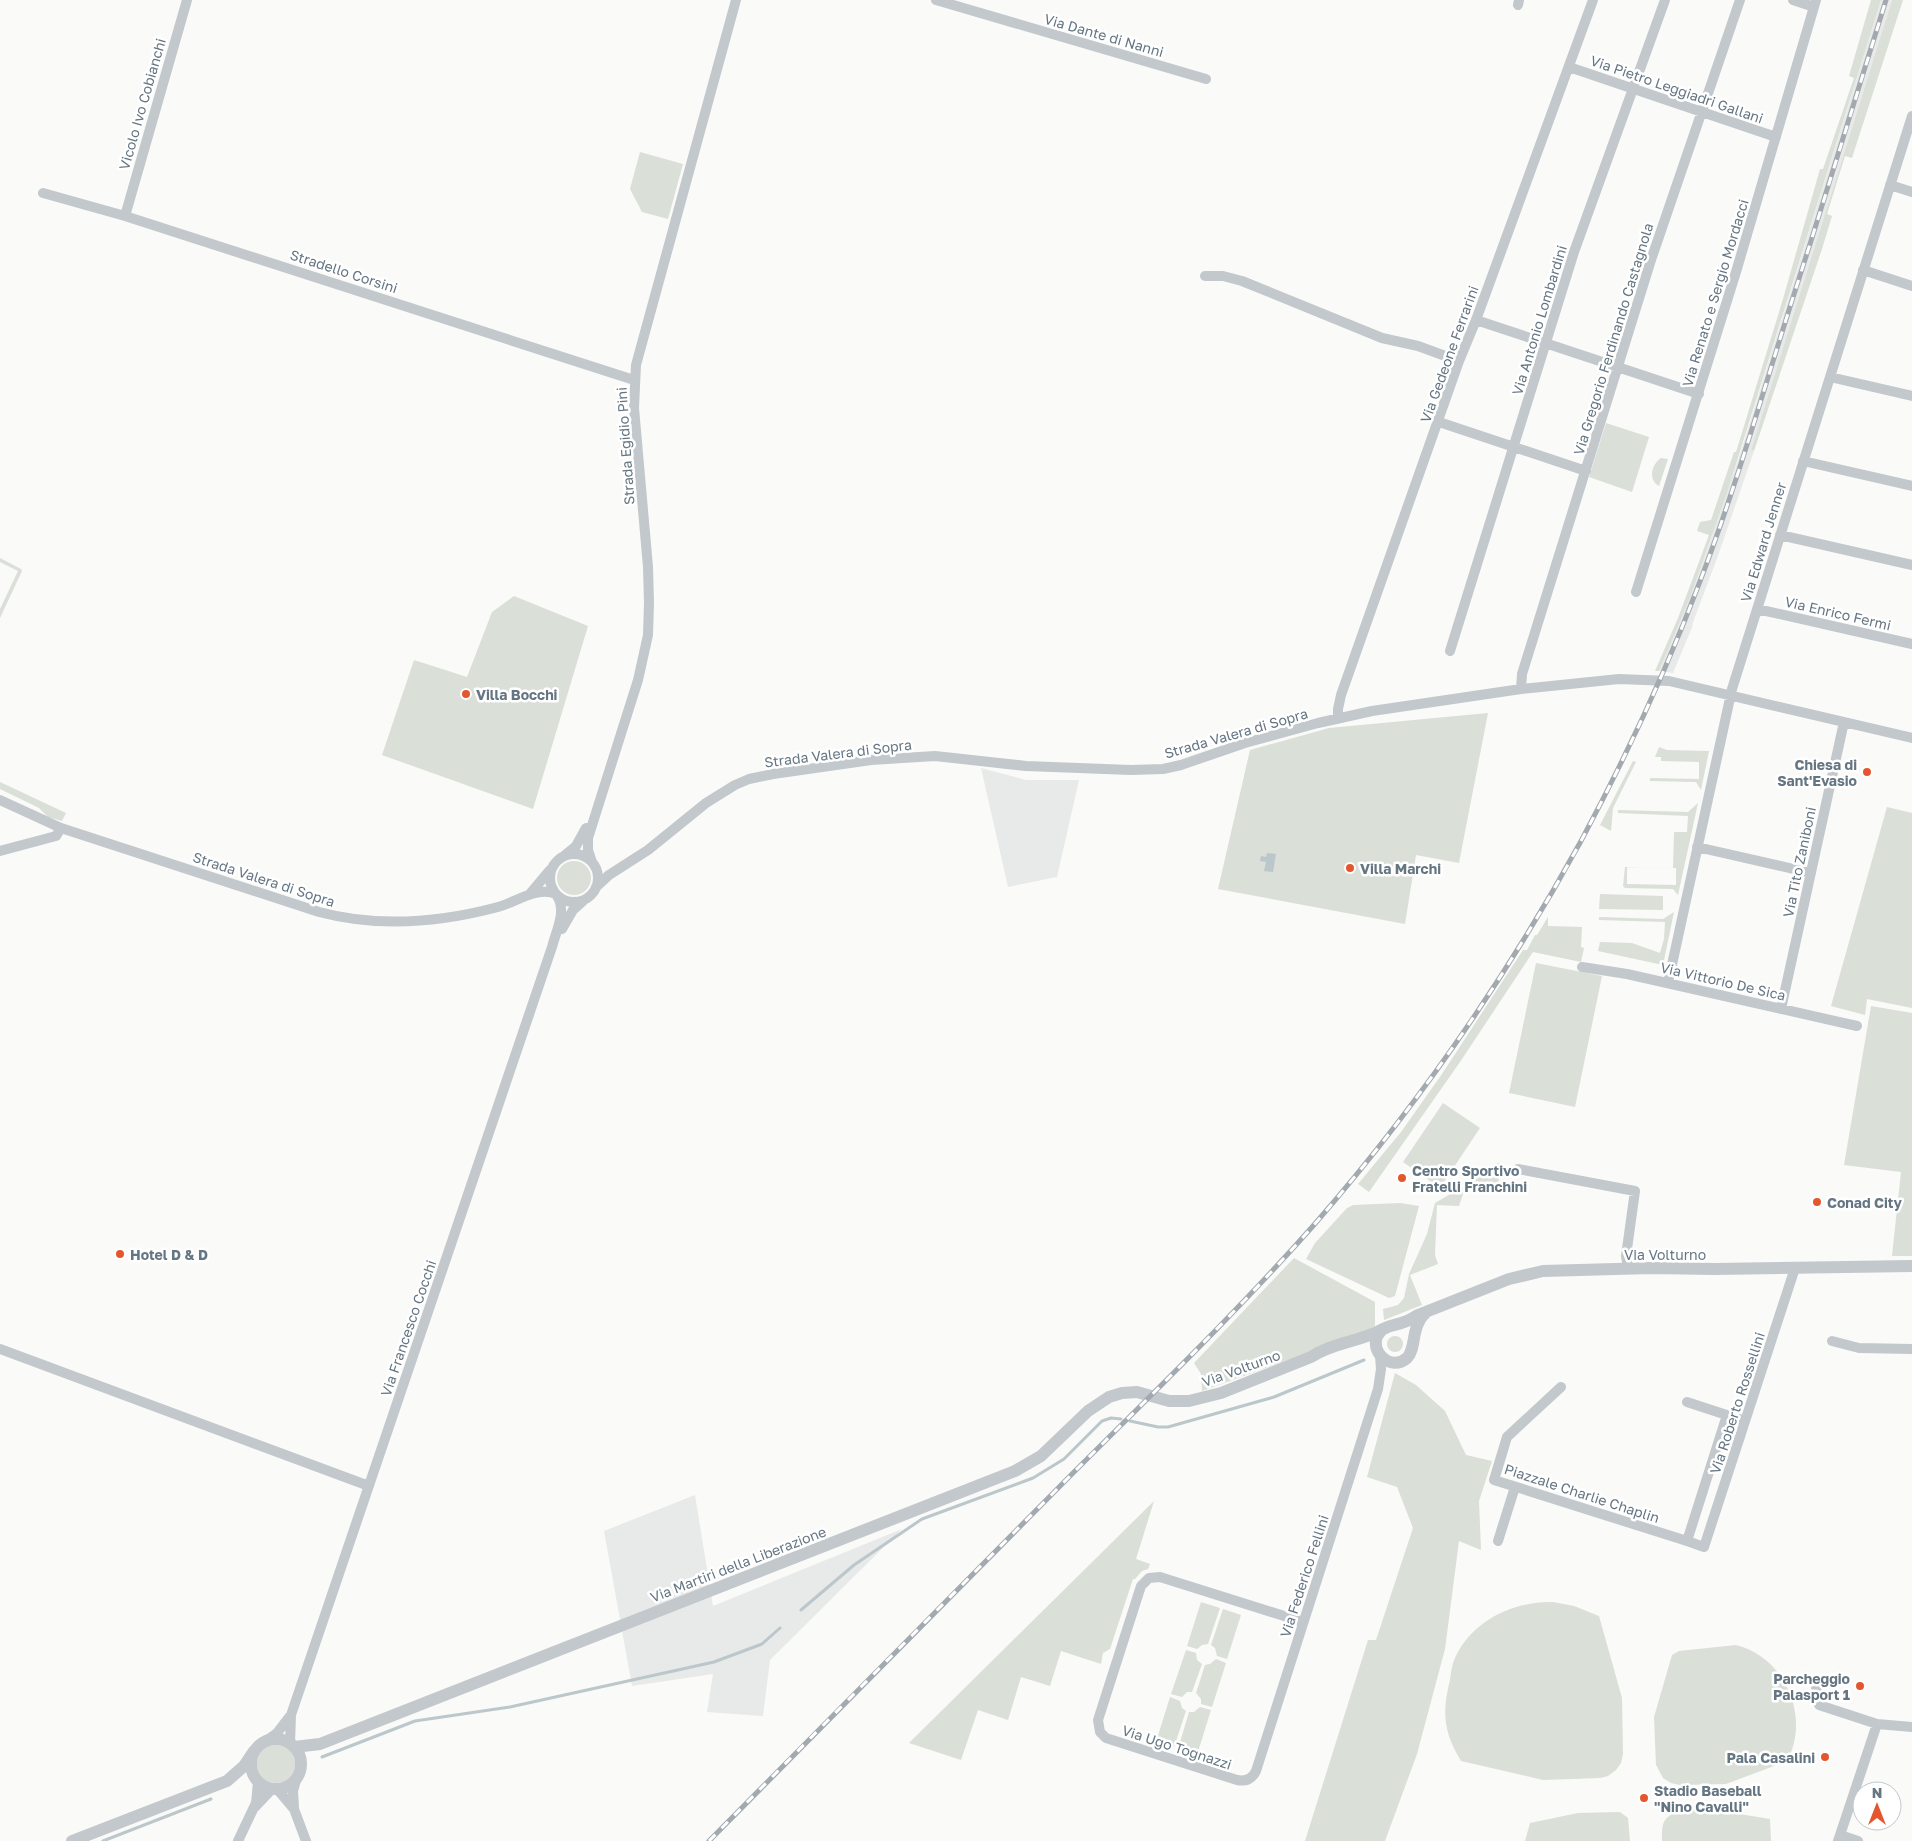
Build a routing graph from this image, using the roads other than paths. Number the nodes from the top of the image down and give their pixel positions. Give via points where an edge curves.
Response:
1 (187, 0) edge
2 (736, 0) edge
3 (936, 0) edge
4 (1593, 0) edge
5 (1665, 0) edge
6 (1740, 0) edge
7 (1793, 0) edge
8 (1815, 4) edge
9 (1569, 67) junction
10 (1206, 79) dead end
11 (1632, 89) junction
12 (1701, 113) junction
13 (1912, 116) edge
14 (1776, 137) junction
15 (1890, 185) junction
16 (1912, 192) edge
17 (43, 193) dead end
18 (124, 216) junction
19 (1863, 270) junction
20 (1205, 276) dead end
21 (1912, 286) edge
22 (1476, 320) junction
23 (1546, 343) junction
24 (1460, 361) junction
25 (1618, 367) junction
26 (1830, 377) junction
27 (634, 380) junction
28 (1698, 394) junction
29 (1912, 396) edge
30 (1439, 422) junction
31 (1513, 446) junction
32 (1803, 461) junction
33 (1586, 470) junction
34 (1912, 486) edge
35 (1780, 535) junction
36 (1912, 565) edge
37 (1636, 592) dead end
38 (1757, 608) junction
39 (1912, 644) edge
40 (1450, 651) dead end
41 (1521, 690) junction
42 (1730, 695) junction
43 (1338, 719) junction
44 (1844, 722) junction
45 (1912, 738) edge
46 (0, 800) edge
47 (598, 806) junction
48 (61, 828) junction
49 (1697, 847) junction
50 (0, 851) edge
51 (563, 856) junction
52 (592, 862) junction
53 (624, 864) junction
54 (552, 868) junction
55 (1811, 873) junction
56 (596, 887) junction
57 (528, 895) junction
58 (557, 895) junction
59 (586, 899) junction
60 (551, 950) junction
61 (1582, 967) dead end
62 (1668, 983) junction
63 (1781, 1009) junction
64 (1857, 1026) dead end
65 (1518, 1169) dead end
66 (1912, 1266) edge
67 (1628, 1268) junction
68 (1795, 1268) junction
69 (1426, 1312) junction
70 (1387, 1328) junction
71 (1413, 1341) junction
72 (1832, 1341) dead end
73 (0, 1349) edge
74 (1912, 1349) edge
75 (1380, 1355) junction
76 (1311, 1357) junction
77 (1401, 1361) junction
78 (1561, 1387) dead end
79 (1378, 1389) junction
80 (1150, 1395) joint
81 (1687, 1402) dead end
82 (1728, 1416) junction
83 (1745, 1421) junction
84 (369, 1486) junction
85 (1515, 1487) junction
86 (1498, 1541) dead end
87 (1687, 1541) junction
88 (1704, 1547) joint
89 (1303, 1622) junction
90 (1816, 1688) dead end
91 (291, 1715) junction
92 (1877, 1724) junction
93 (1912, 1727) edge
94 (320, 1744) junction
95 (292, 1745) junction
96 (258, 1747) junction
97 (1256, 1771) joint
98 (299, 1773) junction
99 (256, 1780) junction
100 (224, 1782) junction
101 (274, 1789) junction
102 (254, 1807) junction
103 (295, 1811) junction
104 (1839, 1838) edge
105 (72, 1841) edge
106 (238, 1841) edge
107 (306, 1841) edge
108 (1858, 1841) edge

1 - 18 street, Vicolo Ivo Cobianchi
2 - 27 street, Strada Egidio Pini via 642,336
3 - 10 street, Via Dante di Nanni
4 - 9 street, Via Gedeone Ferrarini
5 - 11 street, Via Antonio Lombardini
6 - 12 street, Via Gregorio Ferdinando Castagnola
7 - 8 street
8 - 14 street, Via Renato e Sergio Mordacci
9 - 11 street, Via Pietro Leggiadri Gallani
9 - 22 street, Via Gedeone Ferrarini
11 - 12 street, Via Pietro Leggiadri Gallani
11 - 23 street, Via Antonio Lombardini via 1574,252
12 - 14 street, Via Pietro Leggiadri Gallani
12 - 25 street, Via Gregorio Ferdinando Castagnola
13 - 15 street, Via Edward Jenner
14 - 28 street, Via Renato e Sergio Mordacci
15 - 16 street
15 - 19 street, Via Edward Jenner
17 - 18 street, Stradello Corsini
18 - 27 street, Stradello Corsini
19 - 21 street
19 - 26 street, Via Edward Jenner
20 - 24 street via 1242,281 1382,338 1418,346
22 - 23 street
22 - 24 street, Via Gedeone Ferrarini
23 - 25 street
23 - 31 street, Via Antonio Lombardini
24 - 30 street, Via Gedeone Ferrarini
25 - 28 street
25 - 33 street, Via Gregorio Ferdinando Castagnola
26 - 29 street
26 - 32 street, Via Edward Jenner
27 - 47 street, Strada Egidio Pini via 648,574 648,635 640,674
28 - 37 street, Via Renato e Sergio Mordacci
30 - 31 street
30 - 43 street, Via Gedeone Ferrarini via 1341,695
31 - 33 street
31 - 40 street, Via Antonio Lombardini
32 - 34 street
32 - 35 street, Via Edward Jenner
33 - 41 street, Via Gregorio Ferdinando Castagnola via 1522,674
35 - 36 street
35 - 38 street, Via Edward Jenner
38 - 39 street, Via Enrico Fermi
38 - 42 street, Via Edward Jenner
41 - 42 street, Strada Valera di Sopra via 1639,678 1669,681
41 - 43 street, Strada Valera di Sopra via 1372,711
42 - 44 street, Strada Valera di Sopra
42 - 49 street, Via Edward Jenner
43 - 53 street, Strada Valera di Sopra via 1163,769 1026,766 911,756 764,775 721,793 656,844
44 - 45 street, Strada Valera di Sopra
44 - 55 street, Via Tito Zaniboni
46 - 48 street, Strada Valera di Sopra
47 - 51 street, Strada Egidio Pini via 579,843
47 - 52 street, Strada Egidio Pini via 588,841
48 - 50 street via 56,836
48 - 57 street, Strada Valera di Sopra via 312,910 360,921 400,923 436,920 490,909
49 - 55 street
49 - 62 street, Via Edward Jenner
51 - 52 street, Strada Valera di Sopra via 578,854
51 - 54 street, Strada Valera di Sopra
52 - 53 street, Strada Valera di Sopra via 606,868
52 - 56 street via 598,876
53 - 56 street, Strada Valera di Sopra
54 - 57 street, Strada Valera di Sopra
54 - 58 street via 550,884
55 - 63 street, Via Tito Zaniboni
56 - 59 street, Strada Valera di Sopra
57 - 58 street, Strada Valera di Sopra via 546,892
58 - 59 street, Strada Valera di Sopra via 570,902
58 - 60 street, Via Francesco Cocchi via 562,914
59 - 60 street, Via Francesco Cocchi via 573,910
60 - 84 street, Via Francesco Cocchi
61 - 62 street, Via Vittorio De Sica
62 - 63 street, Via Vittorio De Sica
63 - 64 street, Via Vittorio De Sica
65 - 67 street via 1635,1191 1626,1256
66 - 68 street, Via Volturno
67 - 68 street, Via Volturno
67 - 69 street, Via Volturno via 1567,1269 1525,1274
68 - 83 street, Via Roberto Rossellini
69 - 70 street, Via Volturno
69 - 71 street via 1415,1328
70 - 71 street via 1399,1326 1407,1330
70 - 75 street via 1376,1339
70 - 76 street, Via Volturno
71 - 77 street via 1410,1353
72 - 74 street via 1859,1348
73 - 84 street
75 - 76 street, Via Volturno via 1370,1347 1357,1344
75 - 77 street, Via Volturno via 1389,1362
75 - 79 street, Via Federico Fellini
76 - 80 street, Via Volturno via 1221,1393 1189,1401 1169,1401
77 - 79 street, Via Federico Fellini via 1390,1370
78 - 85 street, Piazzale Charlie Chaplin via 1508,1437 1494,1480
79 - 89 street, Via Federico Fellini
80 - 94 street, Via Martiri della Liberazione via 1122,1393 1100,1402 1046,1452 1015,1471
81 - 82 street
82 - 83 street
82 - 87 street
83 - 88 street, Via Roberto Rossellini
84 - 91 street, Via Francesco Cocchi
85 - 86 street
85 - 87 street, Piazzale Charlie Chaplin
87 - 88 street, Piazzale Charlie Chaplin
89 - 97 street, Via Federico Fellini
89 - 97 street, Via Ugo Tognazzi via 1160,1576 1151,1577 1142,1584 1098,1720 1099,1730 1106,1738 1228,1778 1242,1781 1252,1777
90 - 92 street via 1819,1705
91 - 95 street, Via Francesco Cocchi
91 - 96 street, Via Francesco Cocchi via 277,1733
92 - 93 street
92 - 104 street
94 - 95 street, Via Martiri della Liberazione
94 - 98 street, Via Martiri della Liberazione via 306,1757
95 - 96 street, Via Martiri della Liberazione via 279,1739
95 - 98 street via 300,1757
96 - 99 street via 250,1763
96 - 100 street via 244,1766
98 - 101 street, Via Martiri della Liberazione via 288,1786
98 - 103 street via 293,1791
99 - 100 street
99 - 101 street via 264,1787
99 - 102 street via 257,1801
100 - 105 street
101 - 102 street
101 - 103 street
102 - 106 street
103 - 107 street
104 - 108 street

